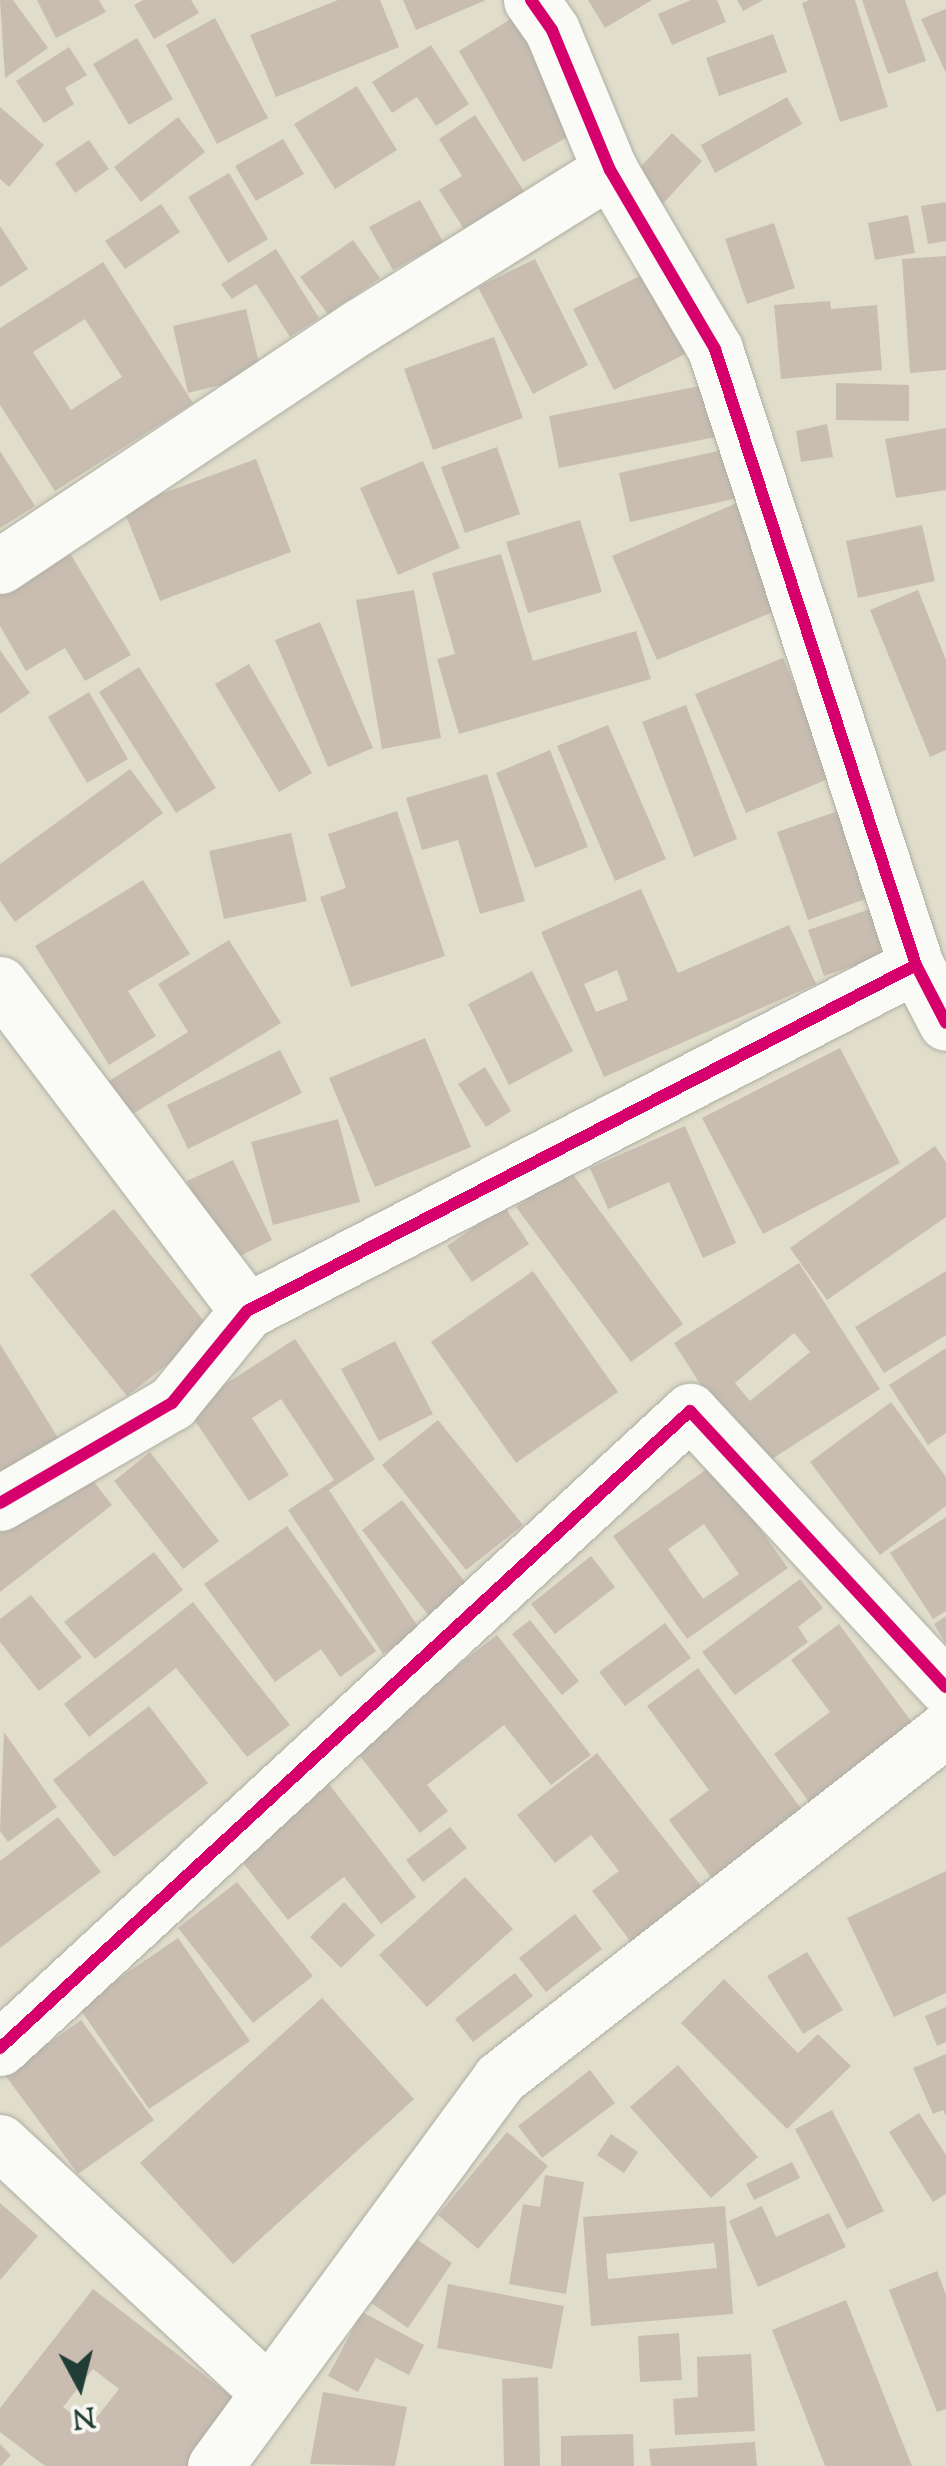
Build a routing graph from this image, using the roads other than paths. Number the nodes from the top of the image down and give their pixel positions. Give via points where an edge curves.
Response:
1 (531, 0) edge
2 (610, 170) junction
3 (0, 566) edge
4 (916, 965) junction
5 (0, 984) edge
6 (946, 1023) edge
7 (247, 1311) junction
8 (0, 1503) edge
9 (946, 1687) edge
10 (946, 1728) edge
11 (0, 2048) edge
12 (0, 2142) edge
13 (268, 2392) junction
14 (215, 2466) edge

1 - 2 street via 552,30
2 - 3 street
2 - 4 street via 715,349
4 - 6 street
4 - 7 street
5 - 7 street
7 - 8 street via 172,1404
9 - 11 street via 690,1411
10 - 13 street via 500,2078
12 - 13 street
13 - 14 street

